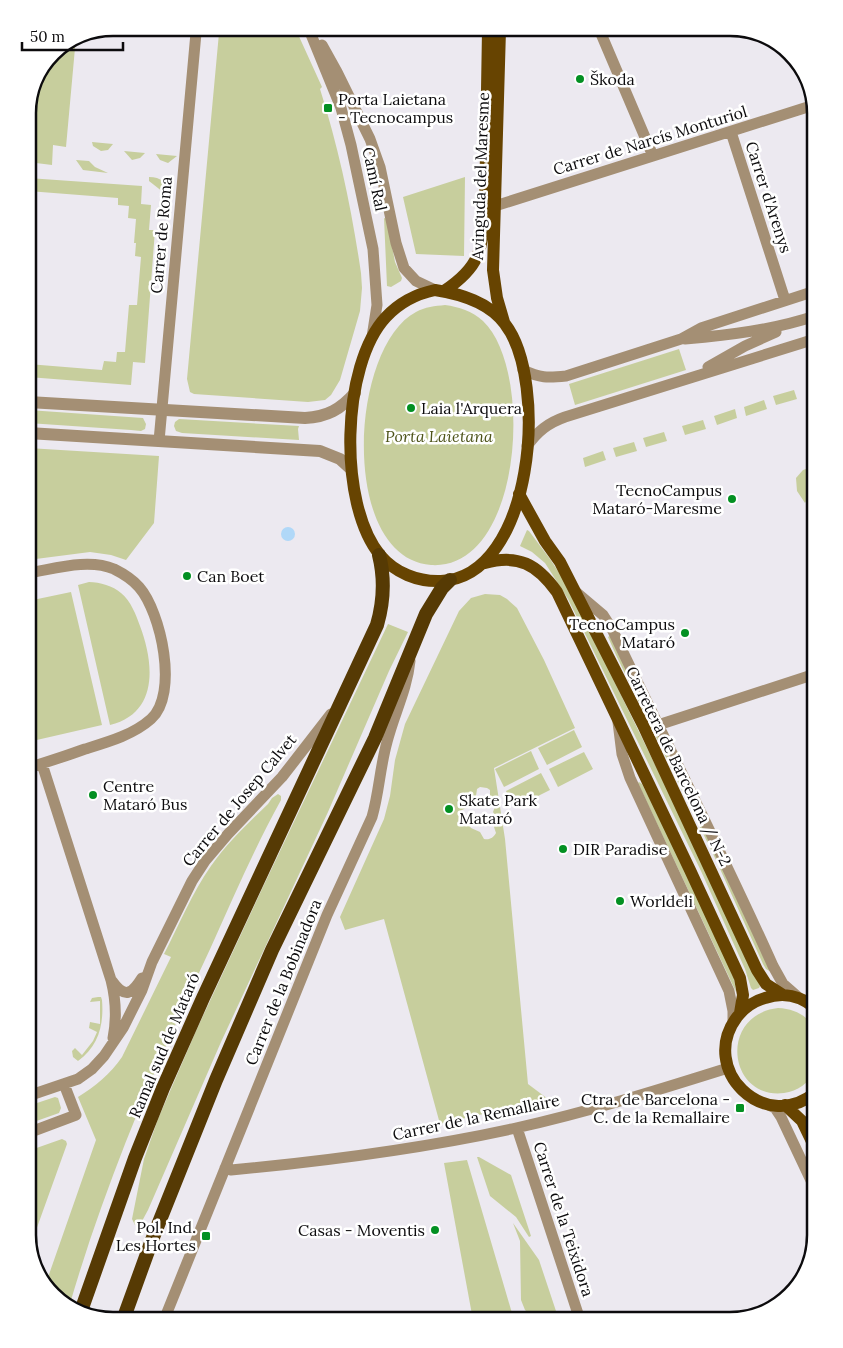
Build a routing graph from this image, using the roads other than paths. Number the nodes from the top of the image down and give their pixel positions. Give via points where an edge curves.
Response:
1 (196, 36) edge
2 (313, 36) edge
3 (314, 36) edge
4 (488, 36) edge
5 (500, 36) edge
6 (602, 36) edge
7 (806, 107) edge
8 (730, 132) junction
9 (653, 156) junction
10 (495, 206) junction
11 (440, 290) junction
12 (807, 294) edge
13 (786, 300) junction
14 (807, 319) edge
15 (504, 322) junction
16 (795, 323) junction
17 (372, 339) junction
18 (681, 339) junction
19 (807, 342) edge
20 (523, 370) junction
21 (692, 377) junction
22 (355, 393) junction
23 (36, 402) edge
24 (161, 410) junction
25 (36, 433) edge
26 (159, 441) junction
27 (527, 446) junction
28 (351, 469) junction
29 (519, 494) junction
30 (379, 555) junction
31 (484, 563) junction
32 (36, 573) edge
33 (450, 580) junction
34 (576, 592) junction
35 (411, 652) junction
36 (807, 677) edge
37 (346, 692) junction
38 (658, 725) junction
39 (42, 764) junction
40 (36, 766) edge
41 (152, 962) junction
42 (112, 980) junction
43 (783, 995) junction
44 (799, 998) junction
45 (807, 1003) edge
46 (736, 1018) junction
47 (111, 1043) junction
48 (728, 1068) junction
49 (64, 1084) junction
50 (36, 1093) edge
51 (807, 1098) edge
52 (769, 1105) junction
53 (785, 1106) junction
54 (518, 1128) junction
55 (36, 1130) edge
56 (807, 1131) edge
57 (225, 1168) junction
58 (807, 1170) edge
59 (83, 1306) edge
60 (126, 1312) edge
61 (167, 1312) edge
62 (577, 1312) edge

1 - 24 street, Carrer de Roma
2 - 17 street, Camí Ral via 341,108 373,249 377,305
3 - 11 street, Camí Ral via 337,72 370,139 380,167 404,268 416,281
4 - 11 main road, Avinguda del Maresme via 483,237 476,262 465,275
5 - 10 main road, Avinguda del Maresme
6 - 9 street
7 - 8 street, Carrer de Narcís Monturiol
8 - 9 street, Carrer de Narcís Monturiol
8 - 13 street, Carrer d'Arenys
9 - 10 street, Carrer de Narcís Monturiol
10 - 15 main road, Avinguda del Maresme via 493,270
11 - 15 main road via 481,303
11 - 17 main road via 415,296 397,306
12 - 13 street
13 - 18 street via 701,328
14 - 16 street
15 - 20 main road via 514,337
16 - 18 street via 742,334
16 - 21 street via 744,346
17 - 22 main road
18 - 20 street via 566,376 538,377
19 - 21 street
20 - 27 main road via 528,410
21 - 27 street via 552,422
22 - 24 street via 336,411 317,417
22 - 28 main road via 350,434
23 - 24 street
24 - 26 street, Carrer de Roma
25 - 26 street
26 - 28 street via 320,451 340,459
27 - 29 main road
28 - 30 main road via 362,521
29 - 31 main road via 503,539
29 - 34 main road, Carretera de Barcelona / N-2
30 - 33 main road via 406,575 431,581
30 - 37 highway, Ramal sud de Mataró via 384,578 380,615
31 - 33 main road via 468,574
31 - 46 main road via 501,559 523,562 538,569 556,592 740,978 743,995
32 - 39 street via 85,564 98,565 114,569 139,587 157,622 165,667 163,693 152,718 126,736
33 - 35 highway via 431,605
34 - 38 street via 603,615 612,629
34 - 43 main road, Carretera de Barcelona / N-2 via 643,725 757,970 766,984
35 - 57 street, Carrer de la Bobinadora via 408,680 386,743 372,817 327,915
35 - 60 highway via 375,738 272,950 223,1063
36 - 38 street
37 - 41 street, Carrer de Josep Calvet via 282,777 205,862 192,881
37 - 59 highway, Ramal sud de Mataró via 163,1088
38 - 44 street via 776,973
39 - 40 street
39 - 42 street
41 - 42 street, Carrer de Josep Calvet via 130,993 119,990
41 - 47 street, Carrer de Josep Calvet via 124,1028
42 - 47 street via 116,1024
43 - 44 main road
43 - 46 main road via 760,999
44 - 45 main road
46 - 48 main road via 726,1040
47 - 49 street, Carrer de Josep Calvet via 92,1069
48 - 52 main road via 744,1091
48 - 54 street, Carrer de la Remallaire
49 - 50 street, Carrer de Josep Calvet
49 - 55 street via 76,1115
51 - 53 main road
52 - 53 main road
52 - 58 street via 781,1117
53 - 56 main road via 802,1121
54 - 57 street, Carrer de la Remallaire via 355,1158
54 - 62 street, Carrer de la Teixidora
57 - 61 street, Carrer de la Bobinadora

